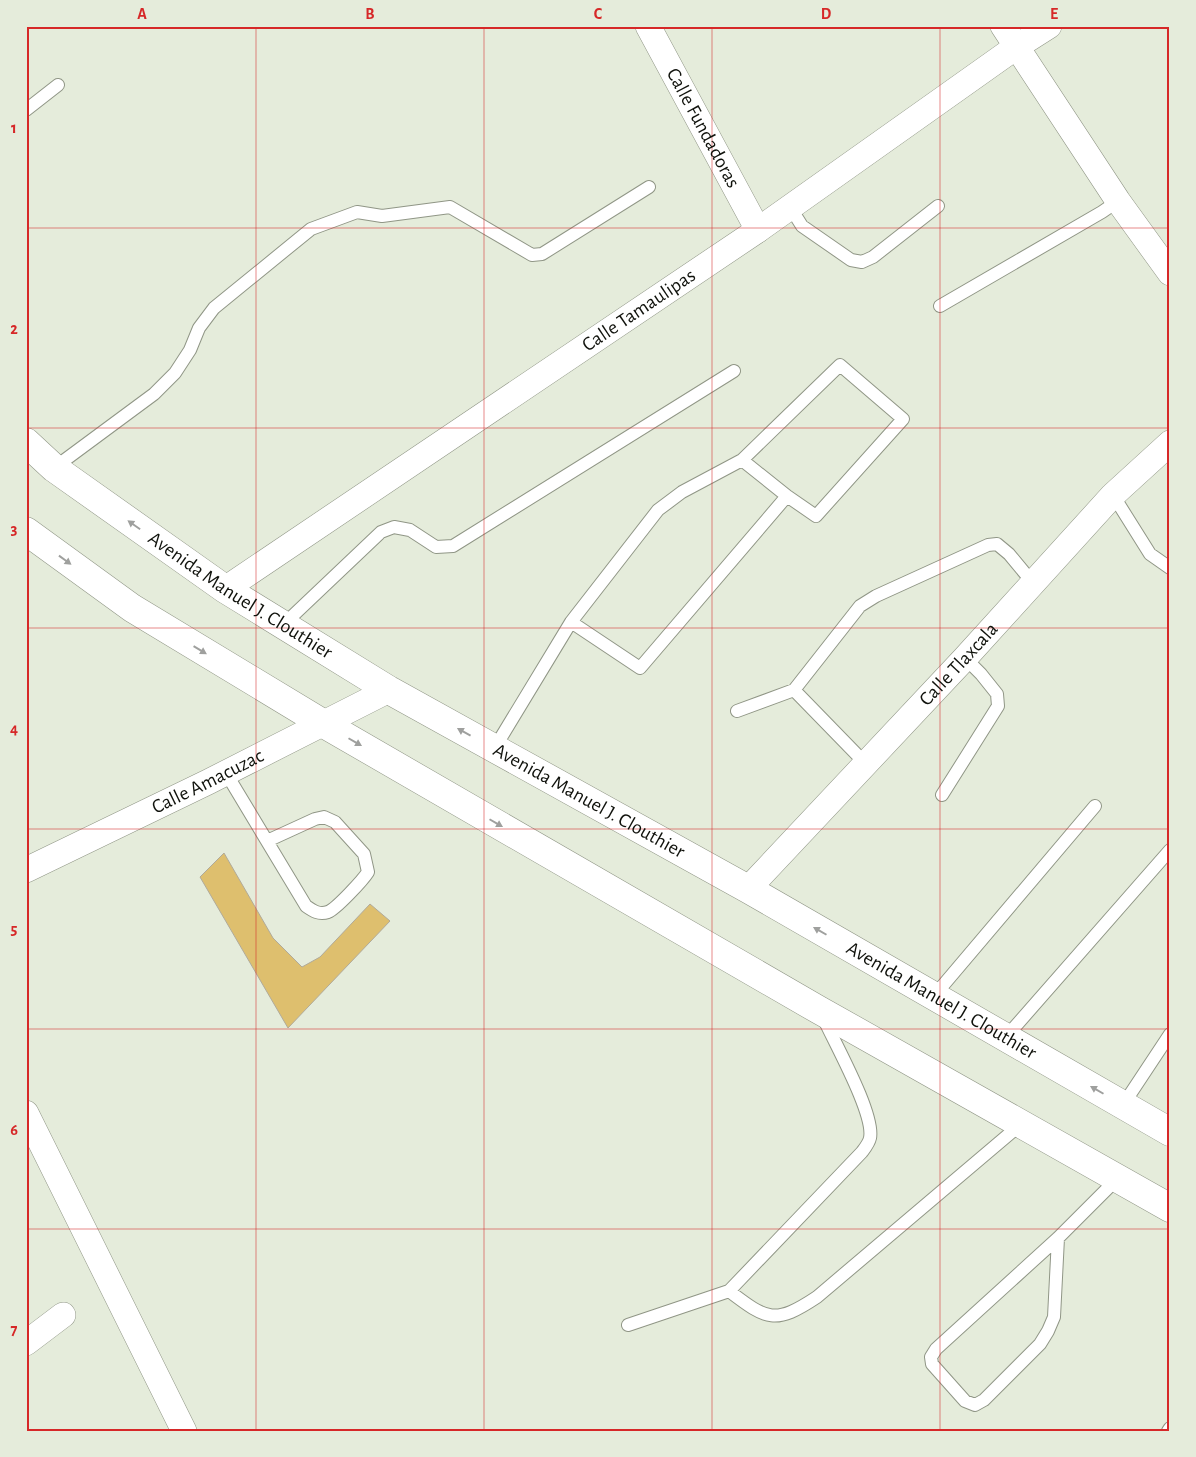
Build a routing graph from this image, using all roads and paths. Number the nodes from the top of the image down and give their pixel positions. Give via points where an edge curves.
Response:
1 (648, 26) edge
2 (1003, 26) edge
3 (1049, 26) edge
4 (1016, 48) junction
5 (58, 84) dead end
6 (26, 110) edge
7 (649, 187) dead end
8 (1118, 201) junction
9 (938, 206) dead end
10 (790, 208) junction
11 (758, 230) junction
12 (1170, 273) edge
13 (940, 306) dead end
14 (734, 371) dead end
15 (26, 442) edge
16 (1170, 443) edge
17 (742, 460) junction
18 (54, 468) junction
19 (1113, 495) junction
20 (787, 496) junction
21 (26, 530) edge
22 (1170, 568) edge
23 (1033, 583) junction
24 (225, 590) junction
25 (571, 622) junction
26 (283, 625) junction
27 (964, 658) junction
28 (389, 690) junction
29 (794, 690) junction
30 (737, 712) dead end
31 (324, 724) junction
32 (494, 748) junction
33 (866, 764) junction
34 (226, 773) junction
35 (942, 795) dead end
36 (1095, 806) dead end
37 (267, 841) junction
38 (1170, 850) edge
39 (26, 870) edge
40 (748, 889) junction
41 (934, 996) junction
42 (819, 1010) junction
43 (1170, 1034) edge
44 (1006, 1037) junction
45 (1123, 1105) junction
46 (26, 1113) edge
47 (1021, 1124) junction
48 (1170, 1132) edge
49 (1118, 1178) junction
50 (1170, 1208) edge
51 (1058, 1238) junction
52 (728, 1291) junction
53 (64, 1315) dead end
54 (628, 1325) dead end
55 (26, 1343) edge
56 (184, 1431) edge

1 - 11 street, Calle Fundadoras
2 - 4 street
3 - 4 street, Calle Tamaulipas
4 - 8 street
4 - 10 street, Calle Tamaulipas
5 - 6 lane
7 - 18 lane via 542,254 532,256 450,207 382,216 358,212 311,229 214,308 199,328 175,373 154,394
8 - 12 street
8 - 13 lane
9 - 10 lane via 862,262 851,260 802,226
10 - 11 street, Calle Tamaulipas
11 - 24 street, Calle Tamaulipas
14 - 26 lane via 453,546 436,547 410,530 394,527 381,532
15 - 18 main road, Avenida Manuel J. Clouthier
16 - 19 street, Calle Tlaxcala
17 - 20 lane
17 - 20 lane via 840,365 903,419 816,516
17 - 25 lane via 682,492 658,510
24 -> 18 main road, Avenida Manuel J. Clouthier
19 - 22 lane via 1150,554
19 - 23 street, Calle Tlaxcala
20 - 25 lane via 640,668
21 -> 31 main road via 132,608
23 - 27 street, Calle Tlaxcala
23 - 29 lane via 997,544 970,553 860,606
24 - 26 main road, Avenida Manuel J. Clouthier
25 - 32 lane
26 - 28 main road, Avenida Manuel J. Clouthier
27 - 33 street, Calle Tlaxcala
27 - 35 lane via 997,694 998,706
28 - 31 street, Calle Amacuzac
32 -> 28 main road, Avenida Manuel J. Clouthier
29 - 30 lane
29 - 33 lane
31 - 34 street, Calle Amacuzac
31 -> 42 main road
32 - 40 main road, Avenida Manuel J. Clouthier
33 - 40 street, Calle Tlaxcala
34 - 37 lane
34 - 39 street, Calle Amacuzac
36 - 41 lane
37 - 37 lane via 324,817 335,822 364,854 368,872 330,912 313,912 306,906
38 - 44 lane
41 -> 40 main road, Avenida Manuel J. Clouthier
41 - 44 main road, Avenida Manuel J. Clouthier
42 - 47 main road
42 - 52 lane via 862,1100 869,1121 870,1138 862,1152
43 - 45 lane
45 -> 44 main road, Avenida Manuel J. Clouthier
45 - 48 main road, Avenida Manuel J. Clouthier
46 - 56 street
47 - 49 main road
47 - 52 lane via 817,1297 795,1312 774,1316 755,1311
49 - 50 main road
49 - 51 lane
51 - 51 lane via 931,1357 932,1364 965,1402 975,1405 984,1400 1040,1344 1048,1331 1054,1317
52 - 54 lane
53 - 55 street

